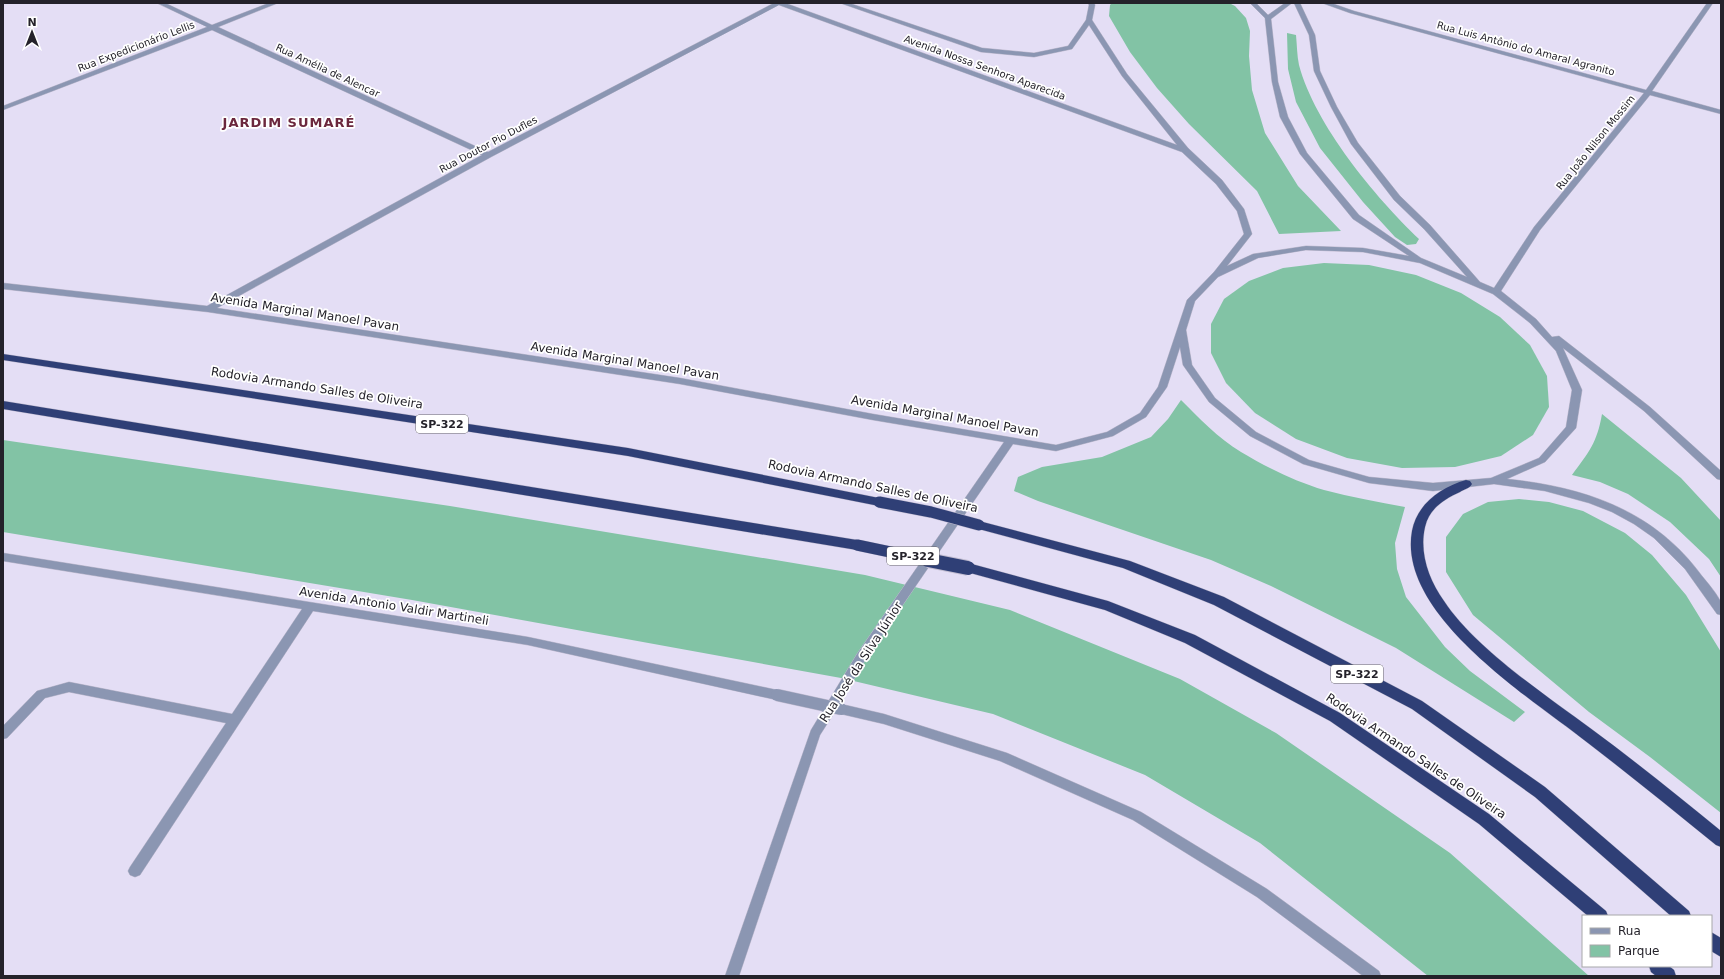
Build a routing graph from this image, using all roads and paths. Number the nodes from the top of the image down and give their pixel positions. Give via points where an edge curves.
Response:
1 (160, 3) edge
2 (275, 3) edge
3 (779, 3) edge
4 (843, 3) edge
5 (1253, 3) edge
6 (1289, 3) edge
7 (1297, 3) edge
8 (1325, 3) edge
9 (1710, 3) edge
10 (1092, 4) edge
11 (1268, 18) junction
12 (1089, 20) junction
13 (212, 27) junction
14 (1649, 91) junction
15 (3, 108) edge
16 (1721, 112) edge
17 (1185, 150) junction
18 (488, 155) junction
19 (1422, 262) junction
20 (1215, 275) junction
21 (1478, 284) junction
22 (3, 286) edge
23 (1496, 292) junction
24 (208, 309) junction
25 (1533, 321) junction
26 (1182, 330) junction
27 (3, 350) edge
28 (3, 357) edge
29 (283, 400) junction
30 (3, 405) edge
31 (3, 410) edge
32 (77, 417) junction
33 (1011, 440) junction
34 (1721, 477) edge
35 (1492, 481) junction
36 (1466, 484) junction
37 (3, 557) edge
38 (310, 606) junction
39 (1721, 611) edge
40 (235, 720) junction
41 (3, 734) edge
42 (1721, 840) edge
43 (135, 871) dead end
44 (1599, 915) edge
45 (1682, 915) edge
46 (1712, 941) edge
47 (1721, 949) edge
48 (1659, 967) edge
49 (732, 976) edge
50 (1374, 976) edge
51 (1668, 976) edge

1 - 13 street, Rua Amélia de Alencar
2 - 13 street, Rua Expedicionário Lellis
3 - 17 street, Avenida Nossa Senhora Aparecida
3 - 18 street, Rua Doutor Pio Dufles
4 - 12 street, Avenida Nossa Senhora Aparecida via 981,50 1034,55 1070,48
5 - 11 street
6 - 11 street
7 - 21 street via 1312,35 1317,71 1355,144 1397,198
8 - 14 street, Rua Luis Antônio do Amaral Agranito
9 - 14 street, Rua João Nilson Mossim
10 - 12 street
11 - 19 street via 1275,82 1284,117 1304,154 1356,217
12 - 17 street via 1124,75
13 - 15 street, Rua Expedicionário Lellis
13 - 18 street, Rua Amélia de Alencar
14 - 16 street, Rua Luis Antônio do Amaral Agranito
14 - 23 street, Rua João Nilson Mossim via 1537,230
17 - 20 street, Avenida Marginal Manoel Pavan via 1219,182 1241,211 1248,234
18 - 24 street, Rua Doutor Pio Dufles
19 - 20 street via 1363,250 1306,248 1256,256
19 - 21 street
20 - 26 street, Avenida Marginal Manoel Pavan via 1191,300
21 - 23 street
22 - 24 street, Avenida Marginal Manoel Pavan
23 - 25 street
24 - 33 street, Avenida Marginal Manoel Pavan via 680,381
25 - 34 street via 1647,409
25 - 35 street via 1560,350 1577,390 1572,428 1542,460
26 - 33 street, Avenida Marginal Manoel Pavan via 1162,387 1143,414 1110,434 1056,448
26 - 36 street via 1188,365 1212,400 1252,434 1306,462 1369,480 1433,487
27 - 29 highway
28 - 29 highway, Rodovia Armando Salles de Oliveira / SP-322
29 - 45 highway, Rodovia Armando Salles de Oliveira / SP-322, bridge via 628,452 931,512 1126,564 1219,601 1417,705 1540,792
30 - 32 highway, Rodovia Armando Salles de Oliveira / SP-322
31 - 32 highway
32 - 44 highway, Rodovia Armando Salles de Oliveira / SP-322, bridge via 857,545 968,568 1115,608 1190,639 1335,717 1484,819
33 - 49 street, Rua José da Silva Júnior via 861,657 815,734
35 - 36 street
35 - 39 street via 1569,492 1619,510 1660,537 1678,554
36 - 42 highway via 1439,496 1427,510 1418,528 1416,550 1423,574 1436,600 1454,625 1490,660
37 - 38 street, Avenida Antonio Valdir Martineli
38 - 40 street
38 - 50 street, Avenida Antonio Valdir Martineli, bridge via 528,641 842,709 884,719 1003,757 1137,816 1262,893
40 - 41 street via 69,687 41,694
40 - 43 street
46 - 47 highway
48 - 51 highway

